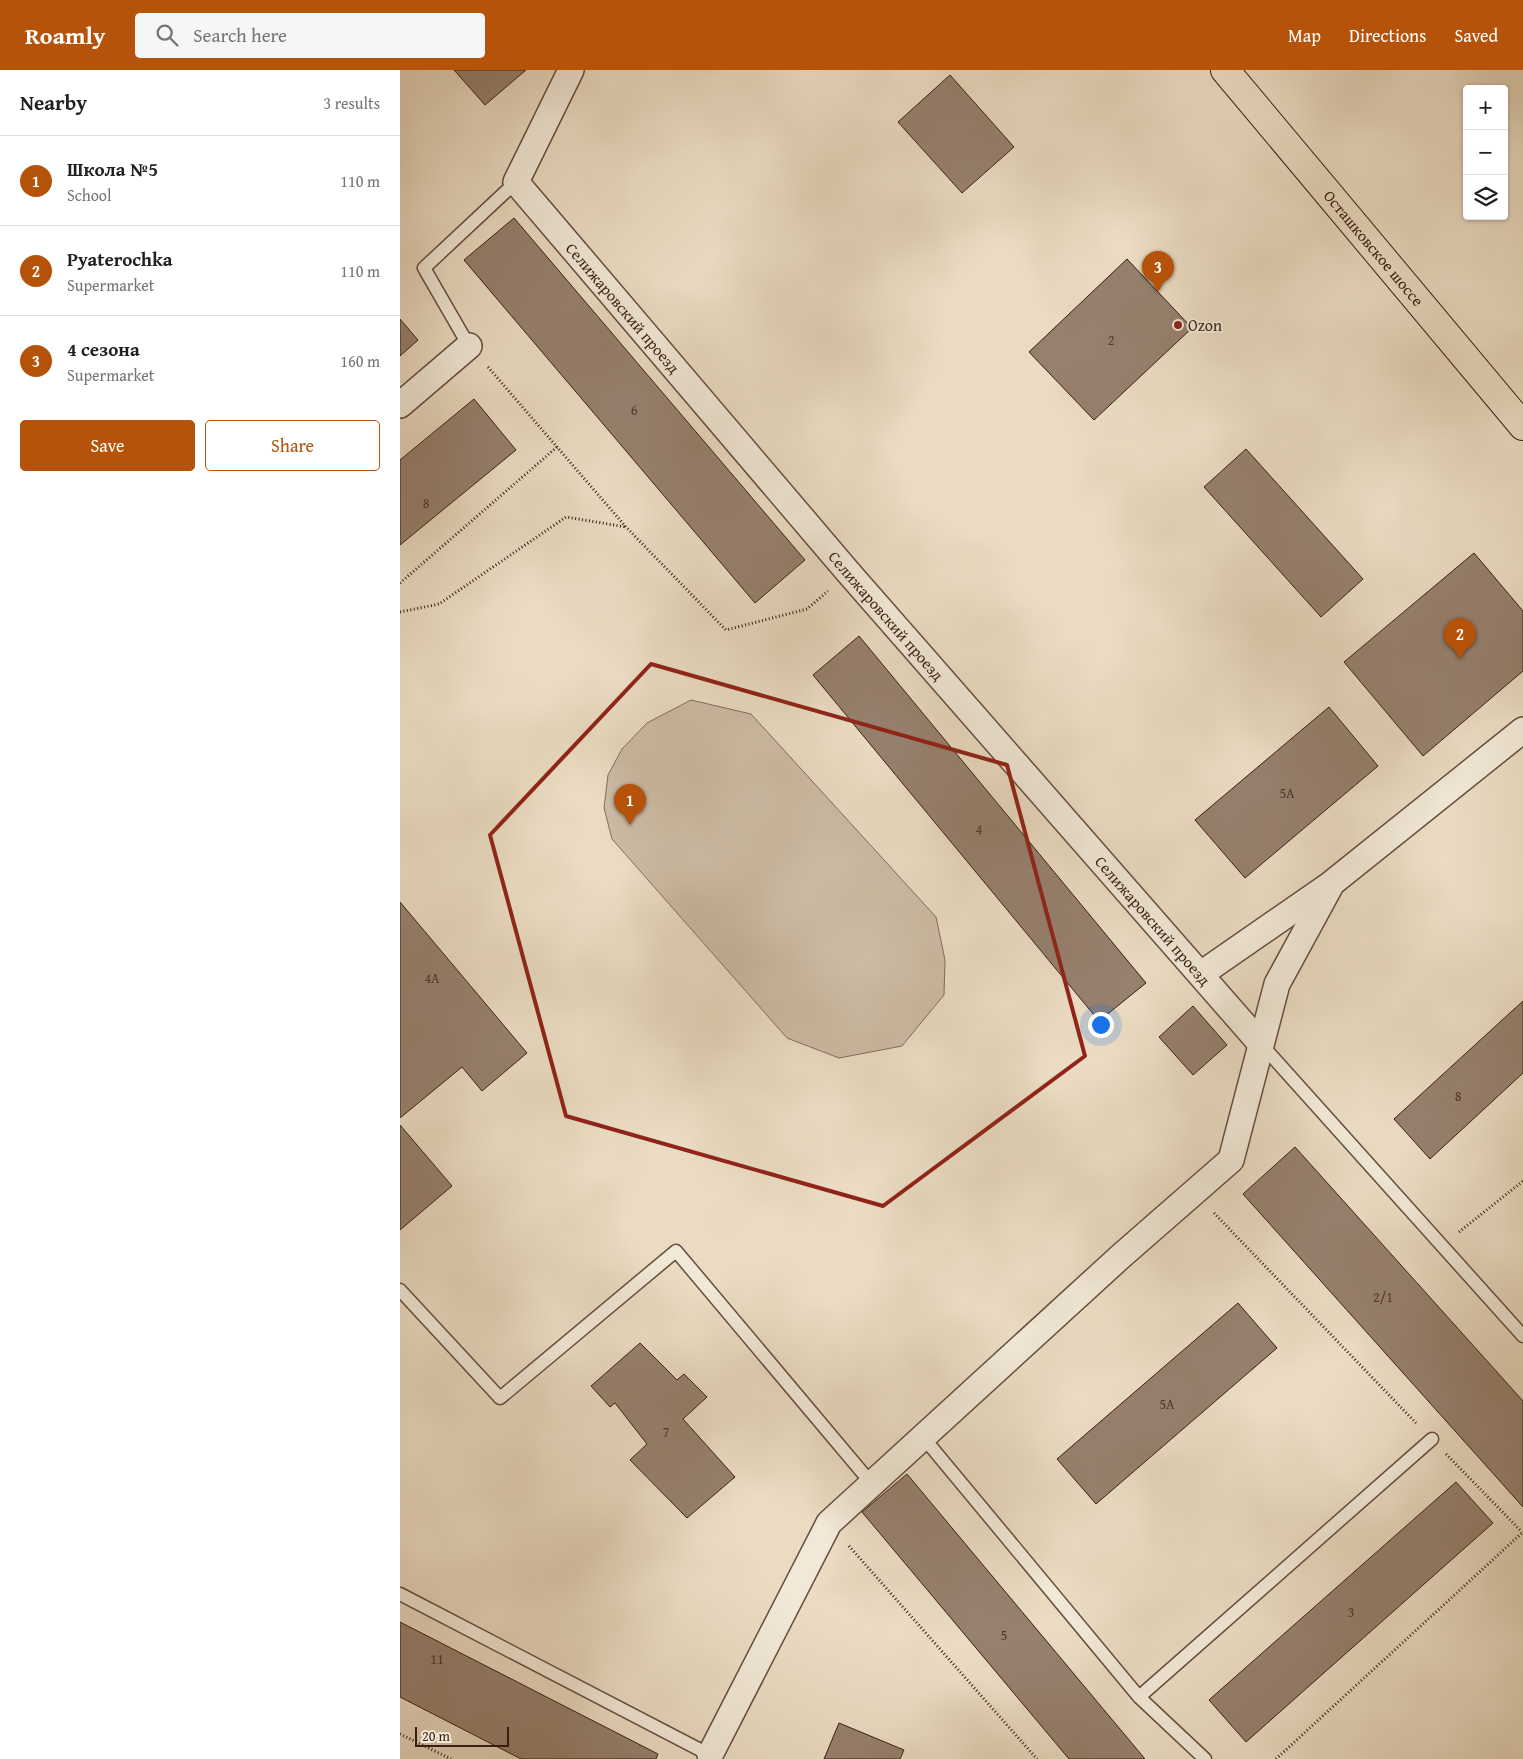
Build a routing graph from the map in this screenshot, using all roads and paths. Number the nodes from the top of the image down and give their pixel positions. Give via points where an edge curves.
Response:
1 (571, 70) edge
2 (1226, 70) edge
3 (516, 182) junction
4 (469, 346) junction
5 (400, 405) edge
6 (1523, 426) edge
7 (557, 447) junction
8 (626, 527) junction
9 (848, 572) junction
10 (400, 584) edge
11 (400, 612) edge
12 (1523, 730) edge
13 (1332, 883) junction
14 (1201, 974) junction
15 (1261, 1044) junction
16 (1523, 1181) edge
17 (1194, 1192) junction
18 (1442, 1246) junction
19 (400, 1290) edge
20 (1523, 1336) edge
21 (923, 1437) junction
22 (1432, 1440) junction
23 (872, 1484) junction
24 (828, 1523) junction
25 (1523, 1532) edge
26 (400, 1594) edge
27 (1139, 1697) junction
28 (400, 1734) edge
29 (710, 1755) joint
30 (451, 1759) edge
31 (1037, 1759) edge
32 (1205, 1759) edge
33 (1276, 1759) edge

1 - 3 street
2 - 6 main road, Осташковское шоссе
3 - 4 lane via 424,268
3 - 9 street, Селижаровский проезд
4 - 5 street
4 - 7 path
7 - 8 path
7 - 10 path
8 - 9 path via 726,630 808,609
8 - 11 path via 566,517 439,604
9 - 14 street, Селижаровский проезд
12 - 13 street
13 - 14 street
13 - 15 street via 1277,984
14 - 15 street, Селижаровский проезд
15 - 17 street via 1231,1160
15 - 18 lane
16 - 18 path
17 - 21 street
17 - 22 path
18 - 20 lane
19 - 23 lane via 500,1398 676,1251
21 - 23 street
21 - 27 lane
22 - 25 path
22 - 27 lane
23 - 24 street
24 - 29 street
24 - 31 path
25 - 33 path
26 - 29 lane
27 - 32 lane
28 - 30 path

